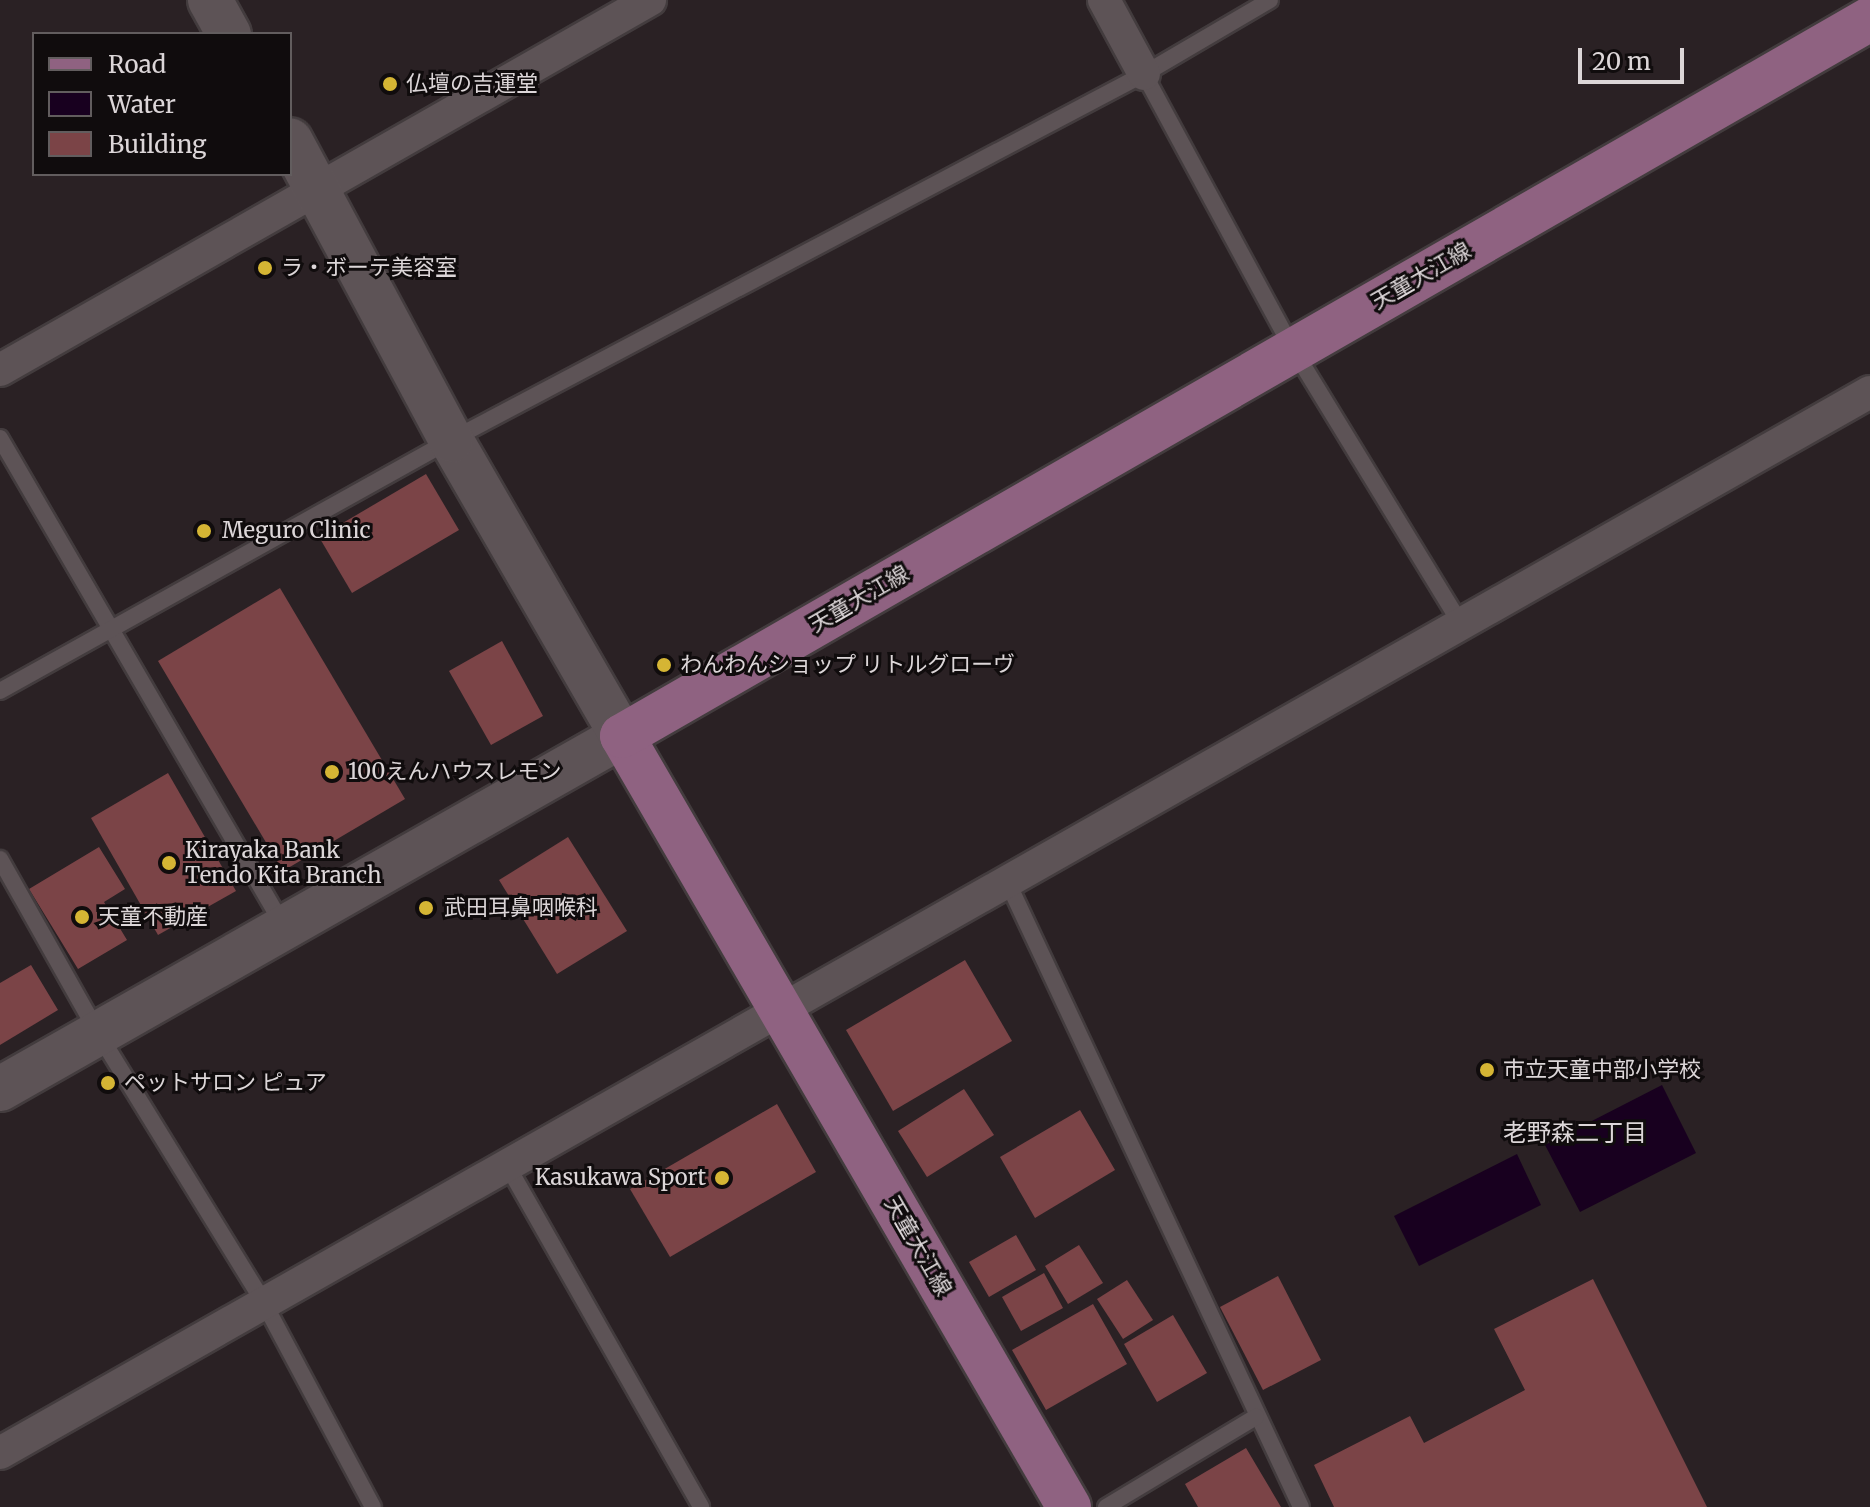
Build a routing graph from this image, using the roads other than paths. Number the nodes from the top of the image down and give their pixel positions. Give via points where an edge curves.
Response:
1 (210, 0) edge
2 (650, 0) edge
3 (1104, 0) edge
4 (1270, 0) edge
5 (608, 10) edge
6 (1870, 19) edge
7 (228, 32) edge
8 (1144, 74) junction
9 (292, 144) edge
10 (318, 189) junction
11 (1293, 349) junction
12 (0, 370) edge
13 (1870, 392) edge
14 (0, 438) edge
15 (451, 440) junction
16 (1462, 626) junction
17 (109, 632) junction
18 (0, 691) edge
19 (622, 736) junction
20 (0, 859) edge
21 (1008, 883) junction
22 (283, 925) junction
23 (782, 1010) junction
24 (98, 1033) junction
25 (0, 1089) edge
26 (507, 1165) junction
27 (264, 1303) junction
28 (1256, 1417) junction
29 (0, 1453) edge
30 (373, 1507) edge
31 (701, 1507) edge
32 (1069, 1507) edge
33 (1106, 1507) edge
34 (1301, 1507) edge

1 - 7 street
2 - 5 street
3 - 8 street
4 - 8 lane
5 - 10 street
6 - 11 main road, 天童大江線
8 - 11 lane
8 - 15 lane
9 - 10 street
10 - 12 street
10 - 15 street
11 - 16 lane
11 - 19 main road, 天童大江線
13 - 16 street
14 - 17 lane
15 - 17 lane
15 - 19 street
16 - 21 street
17 - 18 lane
17 - 22 lane
19 - 22 street
19 - 23 main road, 天童大江線
20 - 24 lane
21 - 23 street
21 - 28 lane
22 - 24 street
23 - 26 street
23 - 32 main road, 天童大江線
24 - 25 street
24 - 27 lane
26 - 27 street
26 - 31 lane
27 - 29 street
27 - 30 lane
28 - 33 lane
28 - 34 lane

